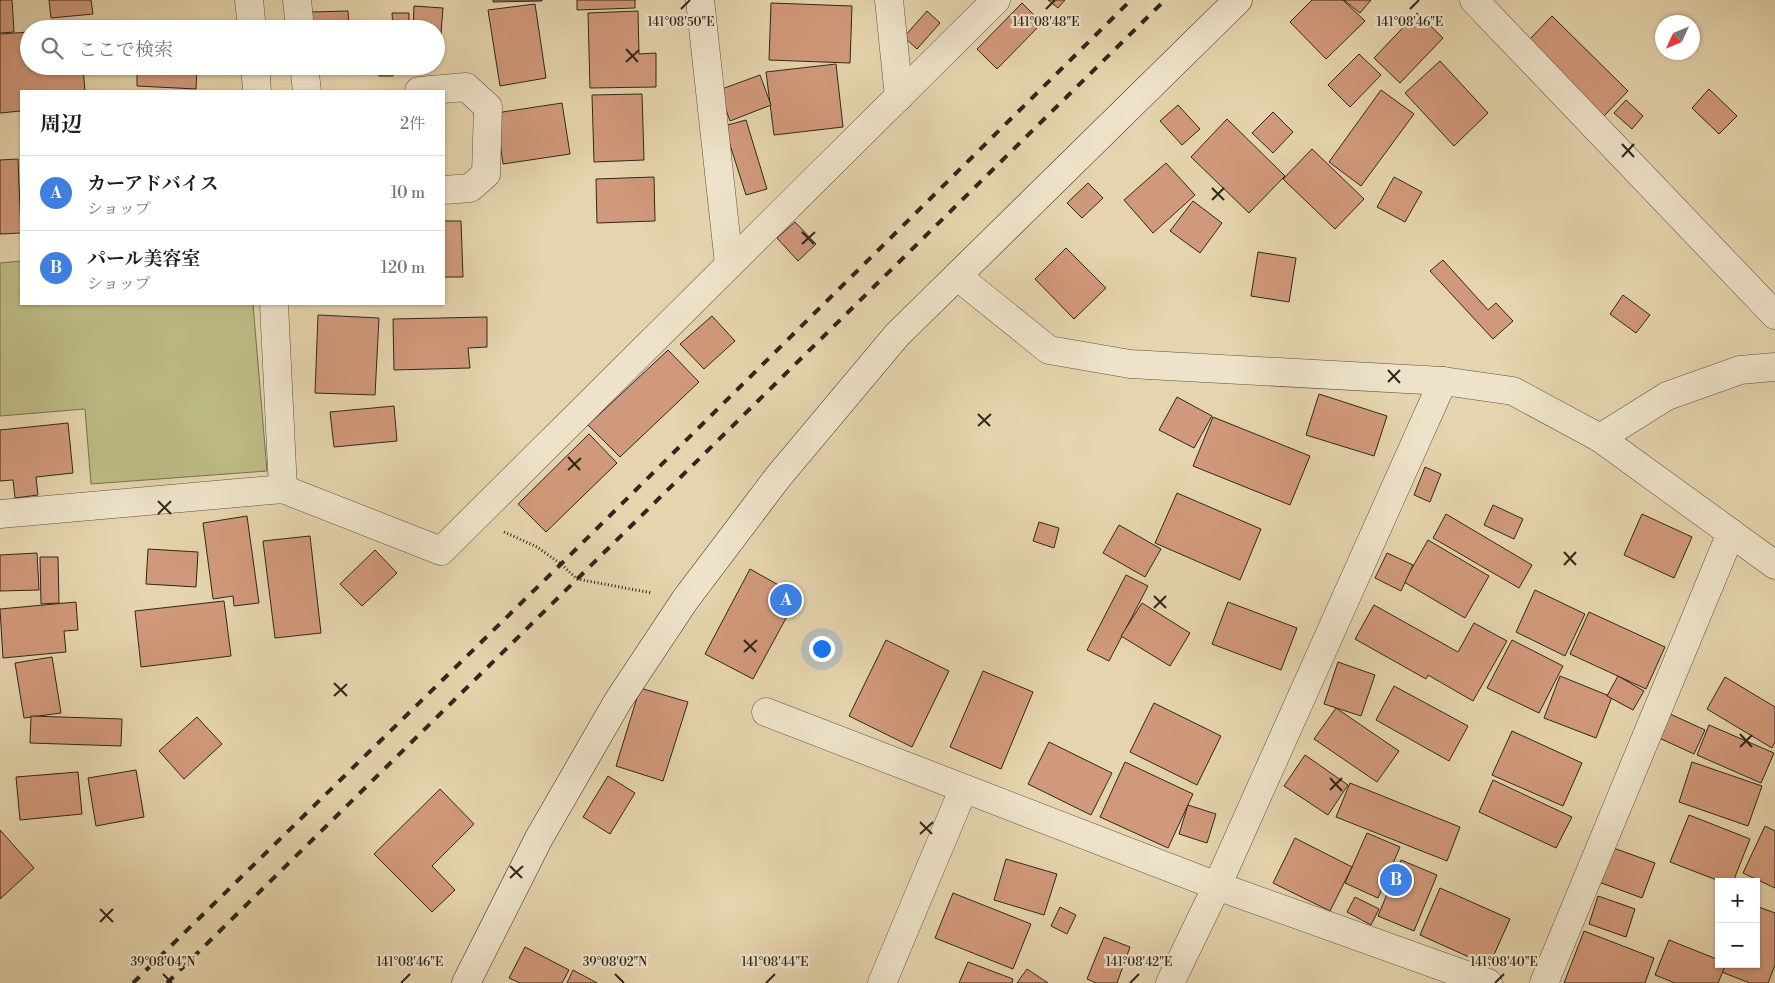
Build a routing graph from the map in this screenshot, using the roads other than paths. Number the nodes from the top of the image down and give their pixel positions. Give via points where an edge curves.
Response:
1 (249, 0) edge
2 (296, 0) edge
3 (700, 0) edge
4 (890, 0) edge
5 (996, 0) edge
6 (1238, 0) edge
7 (1474, 0) edge
8 (251, 20) edge
9 (299, 20) edge
10 (256, 75) edge
11 (305, 75) edge
12 (257, 90) edge
13 (306, 90) edge
14 (431, 90) edge
15 (898, 97) junction
16 (445, 190) edge
17 (729, 264) junction
18 (957, 276) junction
19 (274, 305) edge
20 (1775, 315) edge
21 (1775, 367) edge
22 (1443, 381) junction
23 (1600, 438) junction
24 (283, 489) junction
25 (0, 514) edge
26 (1731, 533) junction
27 (1775, 565) edge
28 (766, 712) dead end
29 (963, 790) junction
30 (1217, 886) junction
31 (466, 983) edge
32 (882, 983) edge
33 (1170, 983) edge
34 (1488, 983) edge
35 (1544, 983) edge

1 - 8 street
2 - 9 street
3 - 17 street
4 - 15 street
5 - 15 street
6 - 18 street
7 - 20 street
10 - 12 street
11 - 13 street
14 - 16 street via 466,87 488,107 486,174 470,188
15 - 17 street
17 - 24 street via 441,551
18 - 22 street via 1049,350 1130,364
18 - 31 street via 891,343 778,477 685,600 618,701 539,838
19 - 24 street
21 - 23 street via 1740,370 1667,396
22 - 23 street via 1513,391
22 - 30 street
23 - 26 street
24 - 25 street
26 - 27 street
26 - 35 street
28 - 29 street
29 - 30 street
29 - 32 street
30 - 33 street
30 - 34 street

